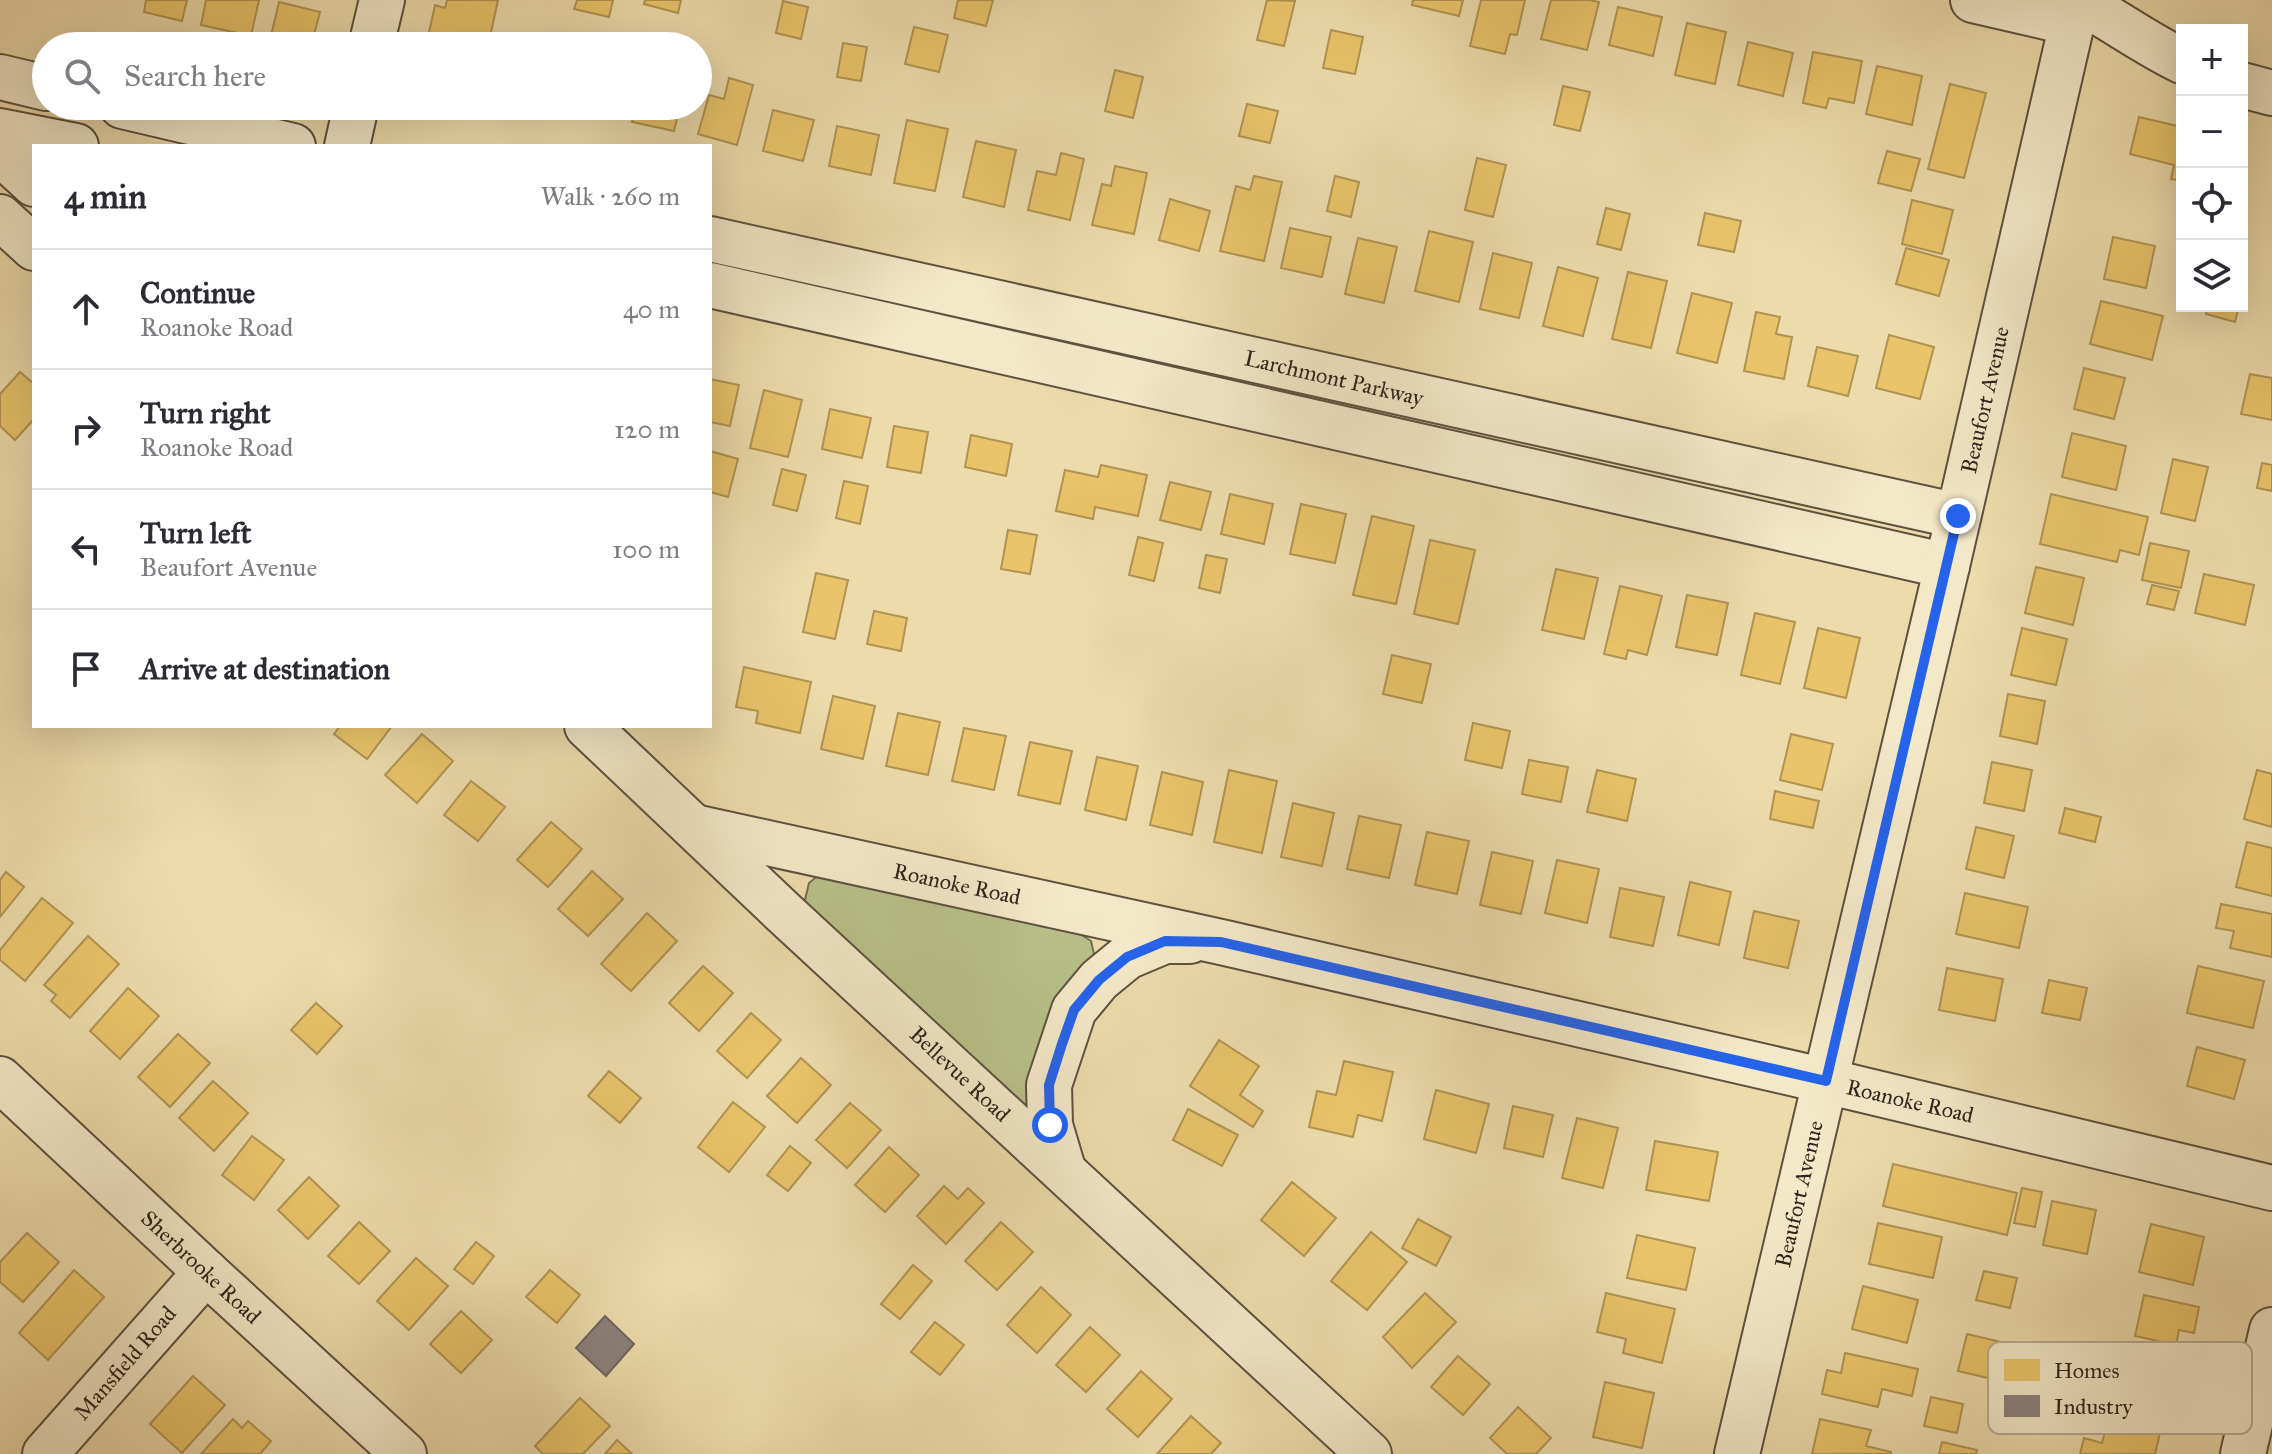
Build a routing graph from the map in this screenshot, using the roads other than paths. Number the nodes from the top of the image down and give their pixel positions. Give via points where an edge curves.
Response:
1 (382, 0) edge
2 (1973, 0) edge
3 (2077, 8) edge
4 (374, 32) edge
5 (2176, 58) edge
6 (0, 77) edge
7 (32, 85) edge
8 (2248, 87) edge
9 (2272, 93) edge
10 (182, 120) edge
11 (353, 120) edge
12 (0, 131) edge
13 (66, 144) edge
14 (284, 144) edge
15 (347, 144) edge
16 (0, 153) edge
17 (32, 182) edge
18 (0, 217) edge
19 (712, 239) edge
20 (32, 246) edge
21 (712, 285) edge
22 (1958, 516) junction
23 (1947, 566) junction
24 (589, 728) edge
25 (694, 827) junction
26 (1221, 942) junction
27 (0, 1079) edge
28 (1826, 1081) junction
29 (1063, 1169) junction
30 (2272, 1188) edge
31 (206, 1272) junction
32 (2272, 1330) edge
33 (2252, 1416) edge
34 (2248, 1434) edge
35 (45, 1454) edge
36 (404, 1454) edge
37 (1369, 1454) edge
38 (1737, 1454) edge
39 (2243, 1454) edge

1 - 4 street
2 - 3 street
3 - 5 street via 2114,20
3 - 22 street, Beaufort Avenue
6 - 7 street
8 - 9 street
10 - 14 street
11 - 15 street
12 - 13 street
16 - 17 street
18 - 20 street
19 - 22 street, Larchmont Parkway
21 - 23 street
22 - 23 street, Beaufort Avenue
23 - 28 street, Beaufort Avenue
24 - 25 street, Bellevue Road
25 - 26 street, Roanoke Road
25 - 29 street, Bellevue Road
26 - 28 street, Roanoke Road
26 - 29 street, Roanoke Road via 1165,941 1127,957 1074,1010 1049,1085 1050,1125
27 - 31 street, Sherbrooke Road
28 - 30 street, Roanoke Road
28 - 38 street, Beaufort Avenue
29 - 37 street, Bellevue Road
31 - 35 street, Mansfield Road
31 - 36 street, Sherbrooke Road
32 - 33 street
34 - 39 street

